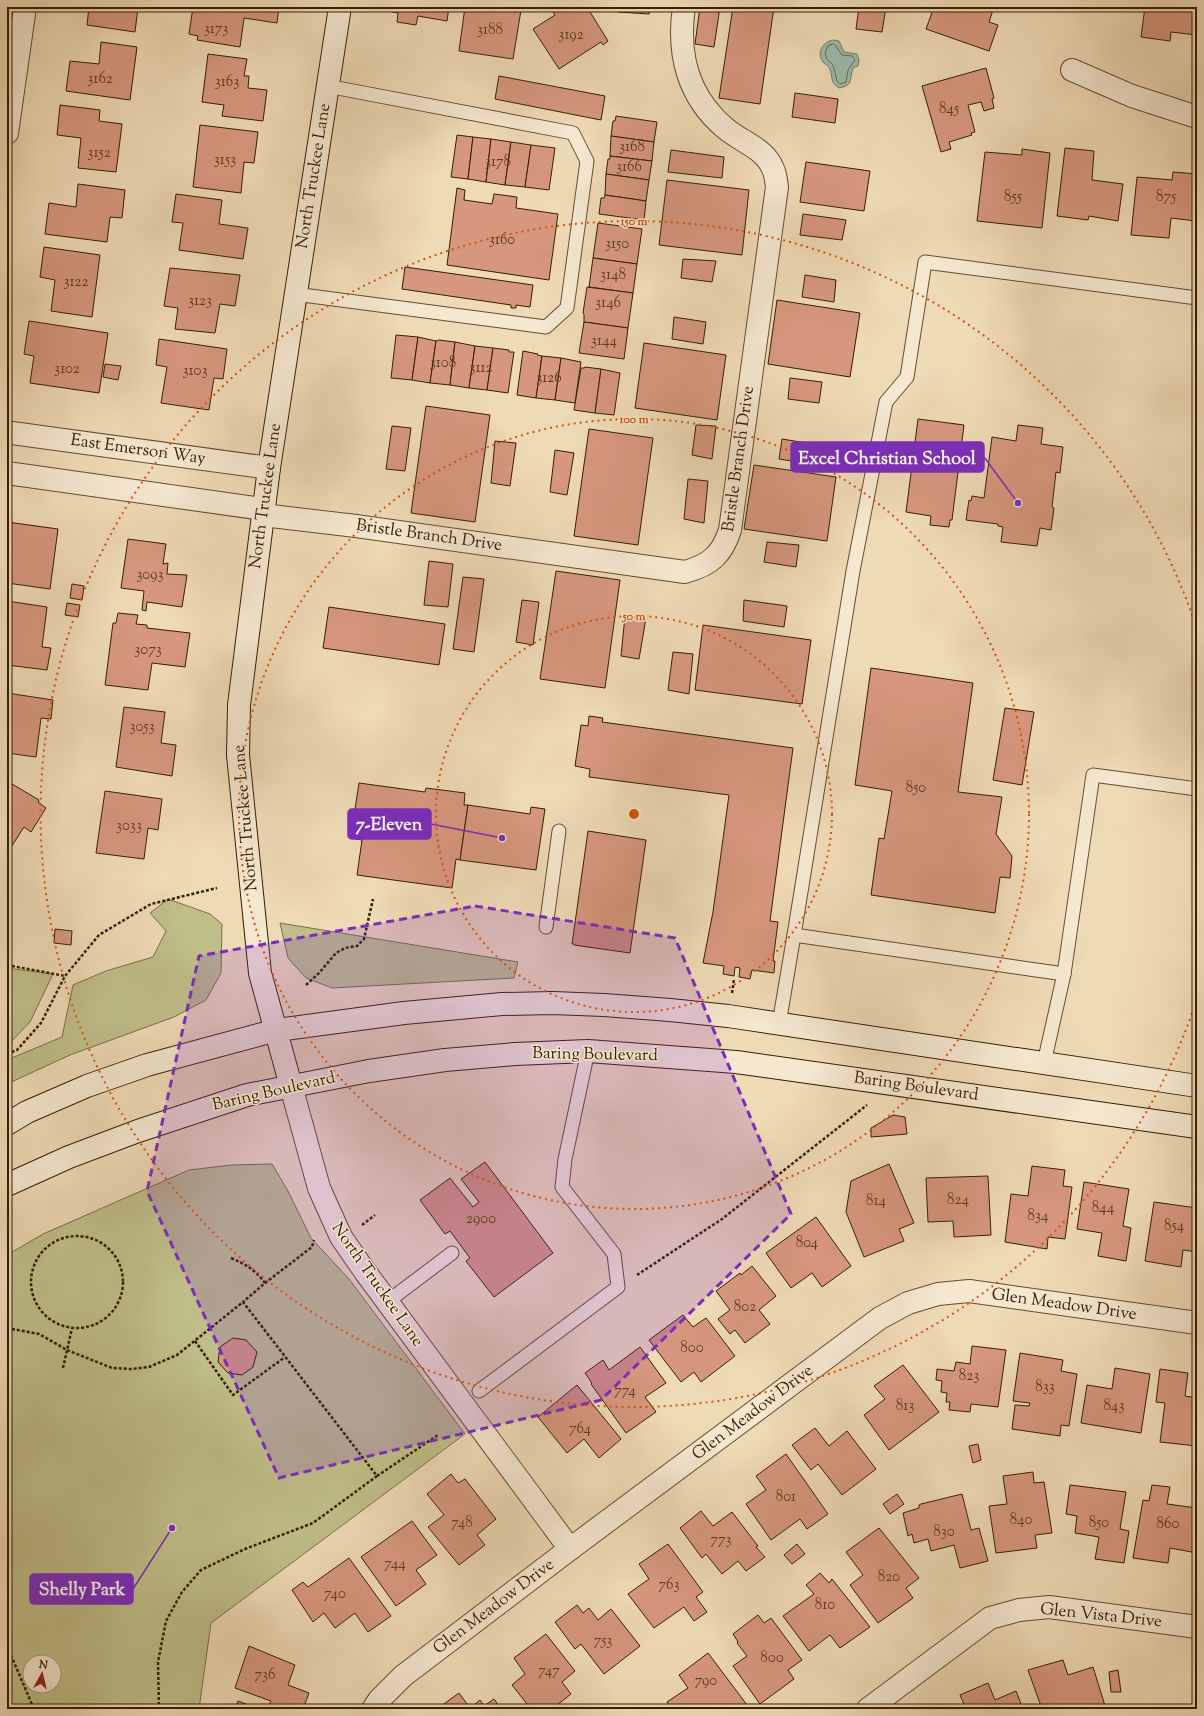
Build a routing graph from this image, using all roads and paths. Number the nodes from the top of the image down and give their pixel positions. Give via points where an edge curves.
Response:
1 (25, 7) edge
2 (340, 7) edge
3 (684, 7) edge
4 (1072, 70) dead end
5 (327, 86) junction
6 (1197, 117) edge
7 (7, 133) edge
8 (295, 294) junction
9 (1197, 298) edge
10 (7, 434) edge
11 (269, 468) junction
12 (7, 473) edge
13 (263, 512) junction
14 (1197, 789) edge
15 (559, 831) dead end
16 (217, 888) dead end
17 (373, 899) dead end
18 (546, 927) dead end
19 (794, 935) junction
20 (7, 965) edge
21 (1064, 974) junction
22 (65, 976) junction
23 (734, 979) dead end
24 (306, 984) dead end
25 (732, 995) dead end
26 (778, 1024) junction
27 (277, 1030) junction
28 (588, 1051) junction
29 (7, 1054) edge
30 (1044, 1063) junction
31 (291, 1086) junction
32 (1197, 1086) edge
33 (868, 1105) dead end
34 (7, 1124) edge
35 (1197, 1127) edge
36 (7, 1185) edge
37 (376, 1215) dead end
38 (360, 1226) dead end
39 (314, 1240) dead end
40 (452, 1253) dead end
41 (231, 1258) dead end
42 (265, 1284) junction
43 (618, 1287) junction
44 (243, 1302) junction
45 (387, 1302) junction
46 (1197, 1323) edge
47 (7, 1328) edge
48 (72, 1328) junction
49 (195, 1341) junction
50 (67, 1350) junction
51 (285, 1357) junction
52 (63, 1368) dead end
53 (479, 1391) dead end
54 (438, 1435) dead end
55 (377, 1476) junction
56 (570, 1549) junction
57 (1197, 1627) edge
58 (7, 1646) edge
59 (34, 1709) edge
60 (159, 1709) edge
61 (373, 1709) edge
62 (868, 1709) edge

1 - 7 street
2 - 5 street, North Truckee Lane
3 - 13 street, Bristle Branch Drive via 681,36 684,63 693,88 706,109 725,129 763,154 773,169 778,187 730,530 716,557 702,567 685,572
4 - 6 street via 1132,96
5 - 8 street, North Truckee Lane
5 - 8 lane via 573,133 588,161 567,308 546,327
8 - 11 street, North Truckee Lane
9 - 19 lane via 925,262 907,378 886,402 852,570
10 - 11 street, East Emerson Way via 12,432
11 - 13 street, North Truckee Lane
12 - 13 street
13 - 27 street, North Truckee Lane via 239,705 238,755 260,973
14 - 21 lane via 1093,775
15 - 18 lane
16 - 22 path via 151,904 99,935
17 - 24 path via 364,939 357,946 336,953
19 - 21 lane
19 - 26 lane
20 - 22 path
21 - 30 lane
22 - 29 path via 41,1023 17,1050
23 - 25 path
26 - 27 street via 670,1010 538,1003 404,1013
26 - 30 street
27 - 31 street, North Truckee Lane
27 - 34 street via 147,1065 87,1086 27,1112
28 - 31 street, Baring Boulevard via 445,1060
28 - 35 street, Baring Boulevard via 736,1062
28 - 43 lane via 565,1159 562,1187 614,1254
30 - 32 street
31 - 36 street, Baring Boulevard via 247,1095 138,1131 69,1157
31 - 45 street, North Truckee Lane via 319,1188 329,1214 341,1237
33 - 43 path via 722,1219
37 - 38 path
39 - 42 path via 312,1247
40 - 45 lane
41 - 42 path via 246,1264
42 - 44 path
43 - 53 lane
44 - 49 path
44 - 51 path
45 - 56 street, North Truckee Lane
46 - 56 street, Glen Meadow Drive via 969,1291 938,1294 908,1303 880,1318
47 - 50 path via 39,1334
48 - 48 path via 96,1324 107,1317 121,1296 123,1284 118,1260 110,1250 89,1238 76,1236 55,1242 40,1254 31,1281 35,1300 40,1309 54,1322
48 - 50 path
49 - 50 path via 176,1355 149,1367 131,1369 112,1368
49 - 51 path via 232,1396
50 - 52 path
51 - 55 path
54 - 55 path
55 - 60 path via 313,1523 245,1549 201,1570 182,1592 166,1621 158,1662
56 - 61 street, Glen Meadow Drive via 403,1676
57 - 62 street, Glen Vista Drive via 1049,1607 1019,1610 990,1618
58 - 59 path

